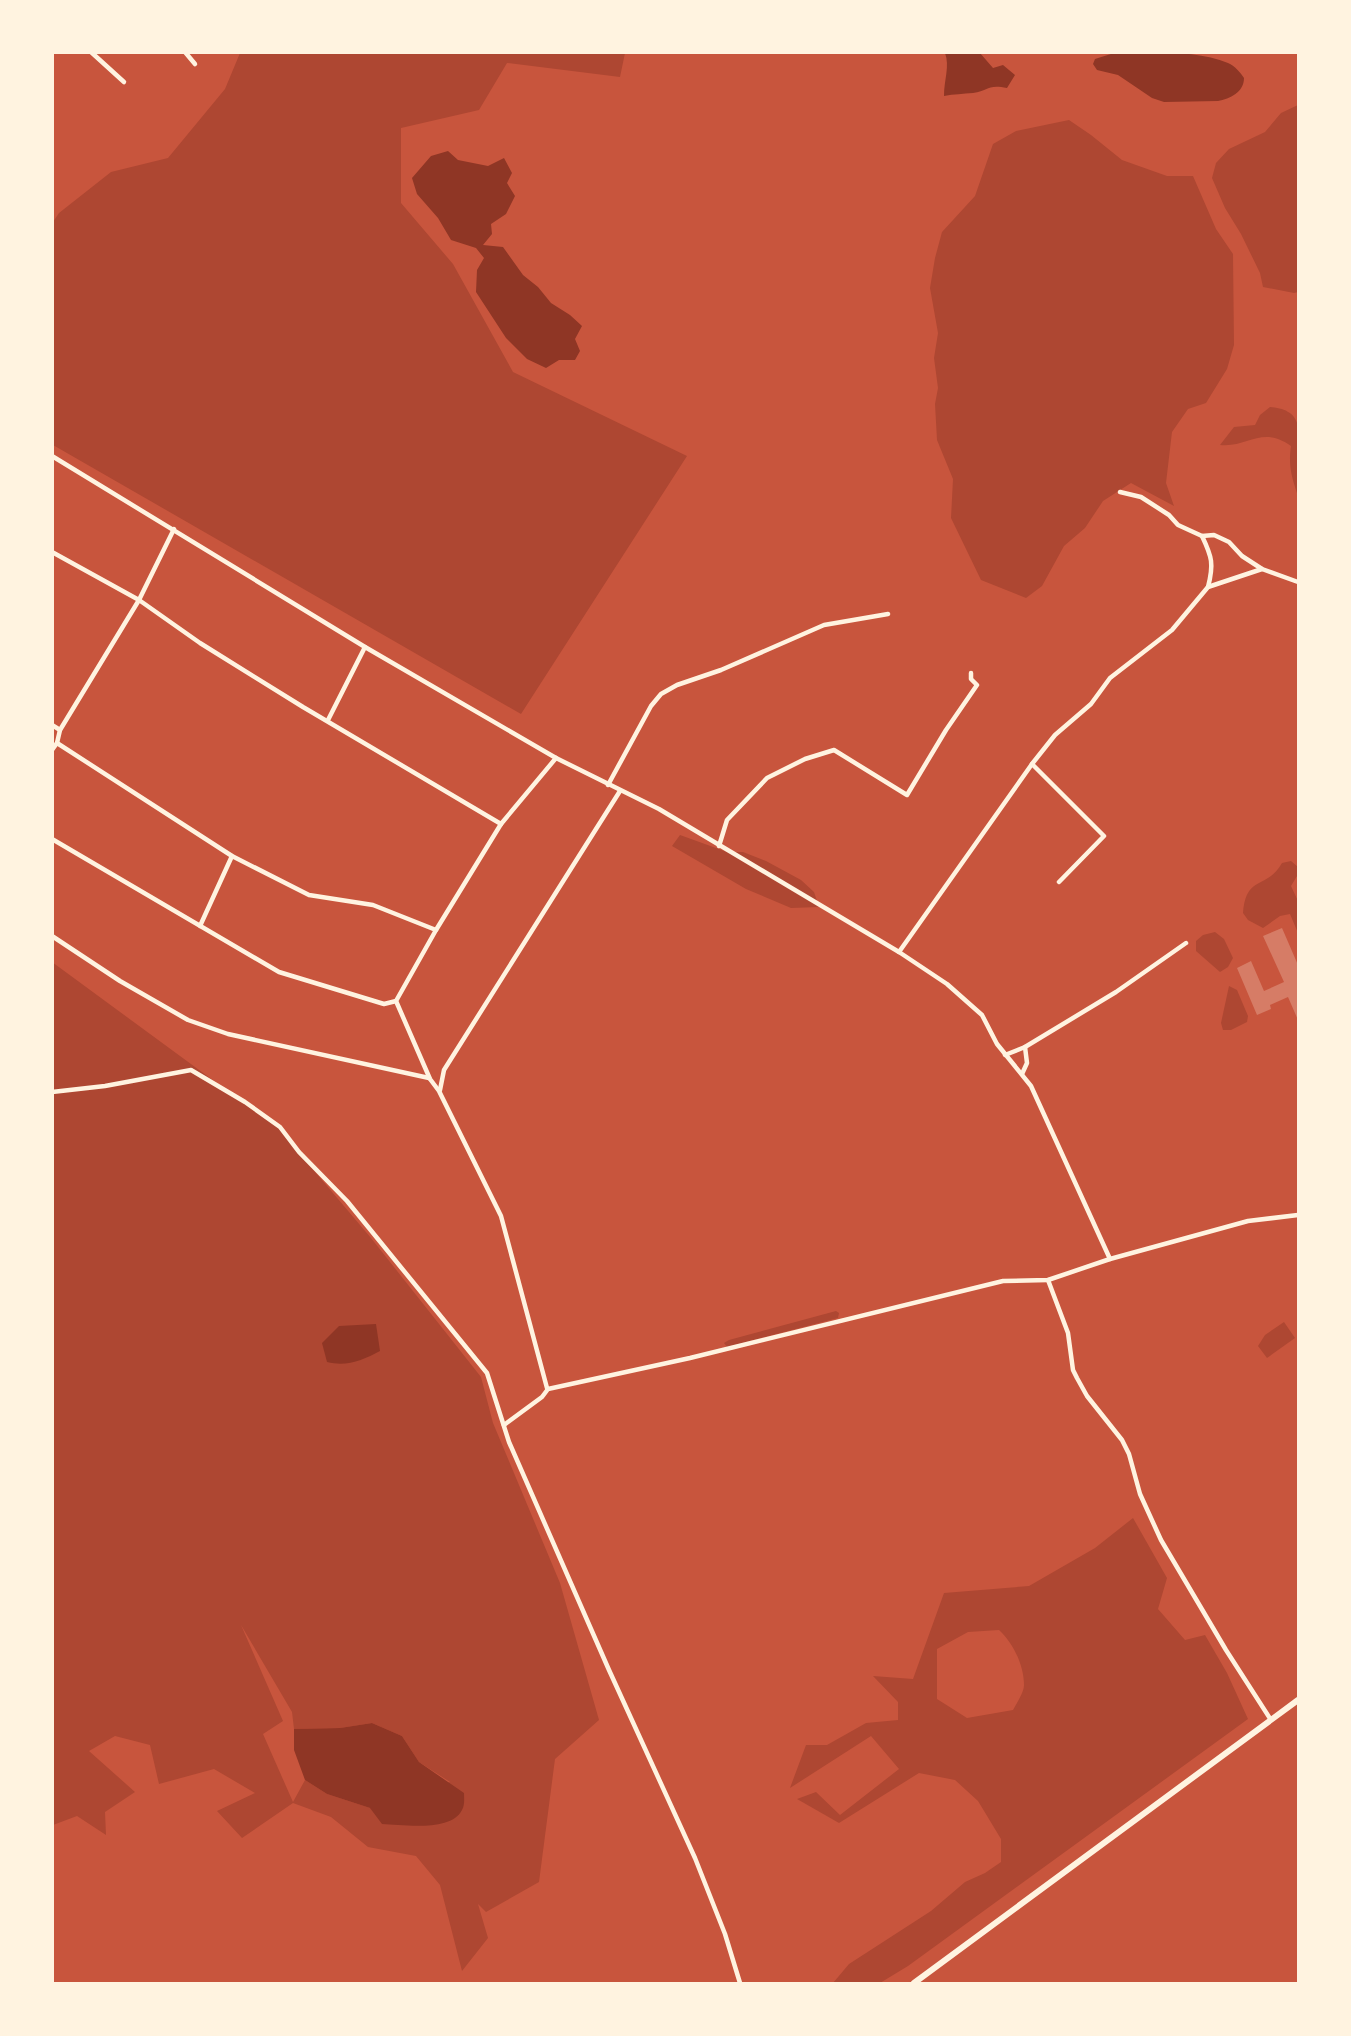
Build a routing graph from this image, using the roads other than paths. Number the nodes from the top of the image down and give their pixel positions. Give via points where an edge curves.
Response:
1 (91, 52) edge
2 (185, 52) edge
3 (195, 64) dead end
4 (124, 82) dead end
5 (52, 456) edge
6 (1120, 492) dead end
7 (174, 529) junction
8 (1202, 536) junction
9 (52, 552) edge
10 (1262, 569) junction
11 (1298, 582) edge
12 (1208, 587) junction
13 (139, 600) junction
14 (888, 614) dead end
15 (365, 647) junction
16 (971, 673) dead end
17 (328, 720) junction
18 (52, 725) edge
19 (60, 730) junction
20 (57, 743) junction
21 (52, 750) edge
22 (556, 758) junction
23 (1032, 764) junction
24 (608, 785) junction
25 (620, 791) junction
26 (501, 824) junction
27 (52, 839) edge
28 (719, 846) junction
29 (232, 856) junction
30 (1059, 882) dead end
31 (200, 926) junction
32 (436, 930) junction
33 (52, 936) edge
34 (1185, 943) dead end
35 (899, 952) junction
36 (396, 1001) junction
37 (1026, 1047) junction
38 (1005, 1055) junction
39 (1022, 1074) junction
40 (430, 1079) junction
41 (439, 1091) junction
42 (52, 1092) edge
43 (1298, 1215) edge
44 (1110, 1259) junction
45 (1048, 1280) junction
46 (548, 1389) junction
47 (504, 1424) junction
48 (1298, 1700) edge
49 (1271, 1720) junction
50 (740, 1983) edge
51 (914, 1983) edge

1 - 4 street
2 - 3 street
5 - 7 street
6 - 8 street via 1141,497 1178,525
7 - 13 street
7 - 15 street
8 - 10 street via 1214,535 1229,542
8 - 12 street via 1213,569
9 - 13 street
10 - 11 street
10 - 12 street
12 - 23 street via 1172,630 1110,678
13 - 17 street via 200,643
13 - 19 street
14 - 24 street via 824,625 661,694
15 - 17 street
15 - 22 street
16 - 28 street via 977,685 908,795 834,750 767,778 727,820
17 - 26 street
18 - 19 street
19 - 20 street
20 - 21 street
20 - 29 street
22 - 24 street
22 - 26 street
23 - 30 street via 1104,836
23 - 35 street
24 - 25 street
25 - 28 street
25 - 41 street via 444,1070
26 - 32 street
27 - 31 street
28 - 35 street
29 - 31 street
29 - 32 street via 309,895 373,905
31 - 36 street via 279,972 384,1004
32 - 36 street
33 - 40 street via 188,1020 228,1034
34 - 37 street
35 - 38 street via 972,1004
36 - 40 street
37 - 38 street
37 - 39 street
38 - 39 street
39 - 44 street via 1043,1109
40 - 41 street
41 - 46 street via 501,1216
42 - 47 street via 191,1070 280,1127 347,1201 487,1373
43 - 44 street via 1248,1221
44 - 45 street
45 - 46 street via 1003,1281
45 - 49 street via 1068,1334 1077,1378 1122,1440 1161,1540
46 - 47 street
47 - 50 street via 695,1858
48 - 49 main road
49 - 51 main road

